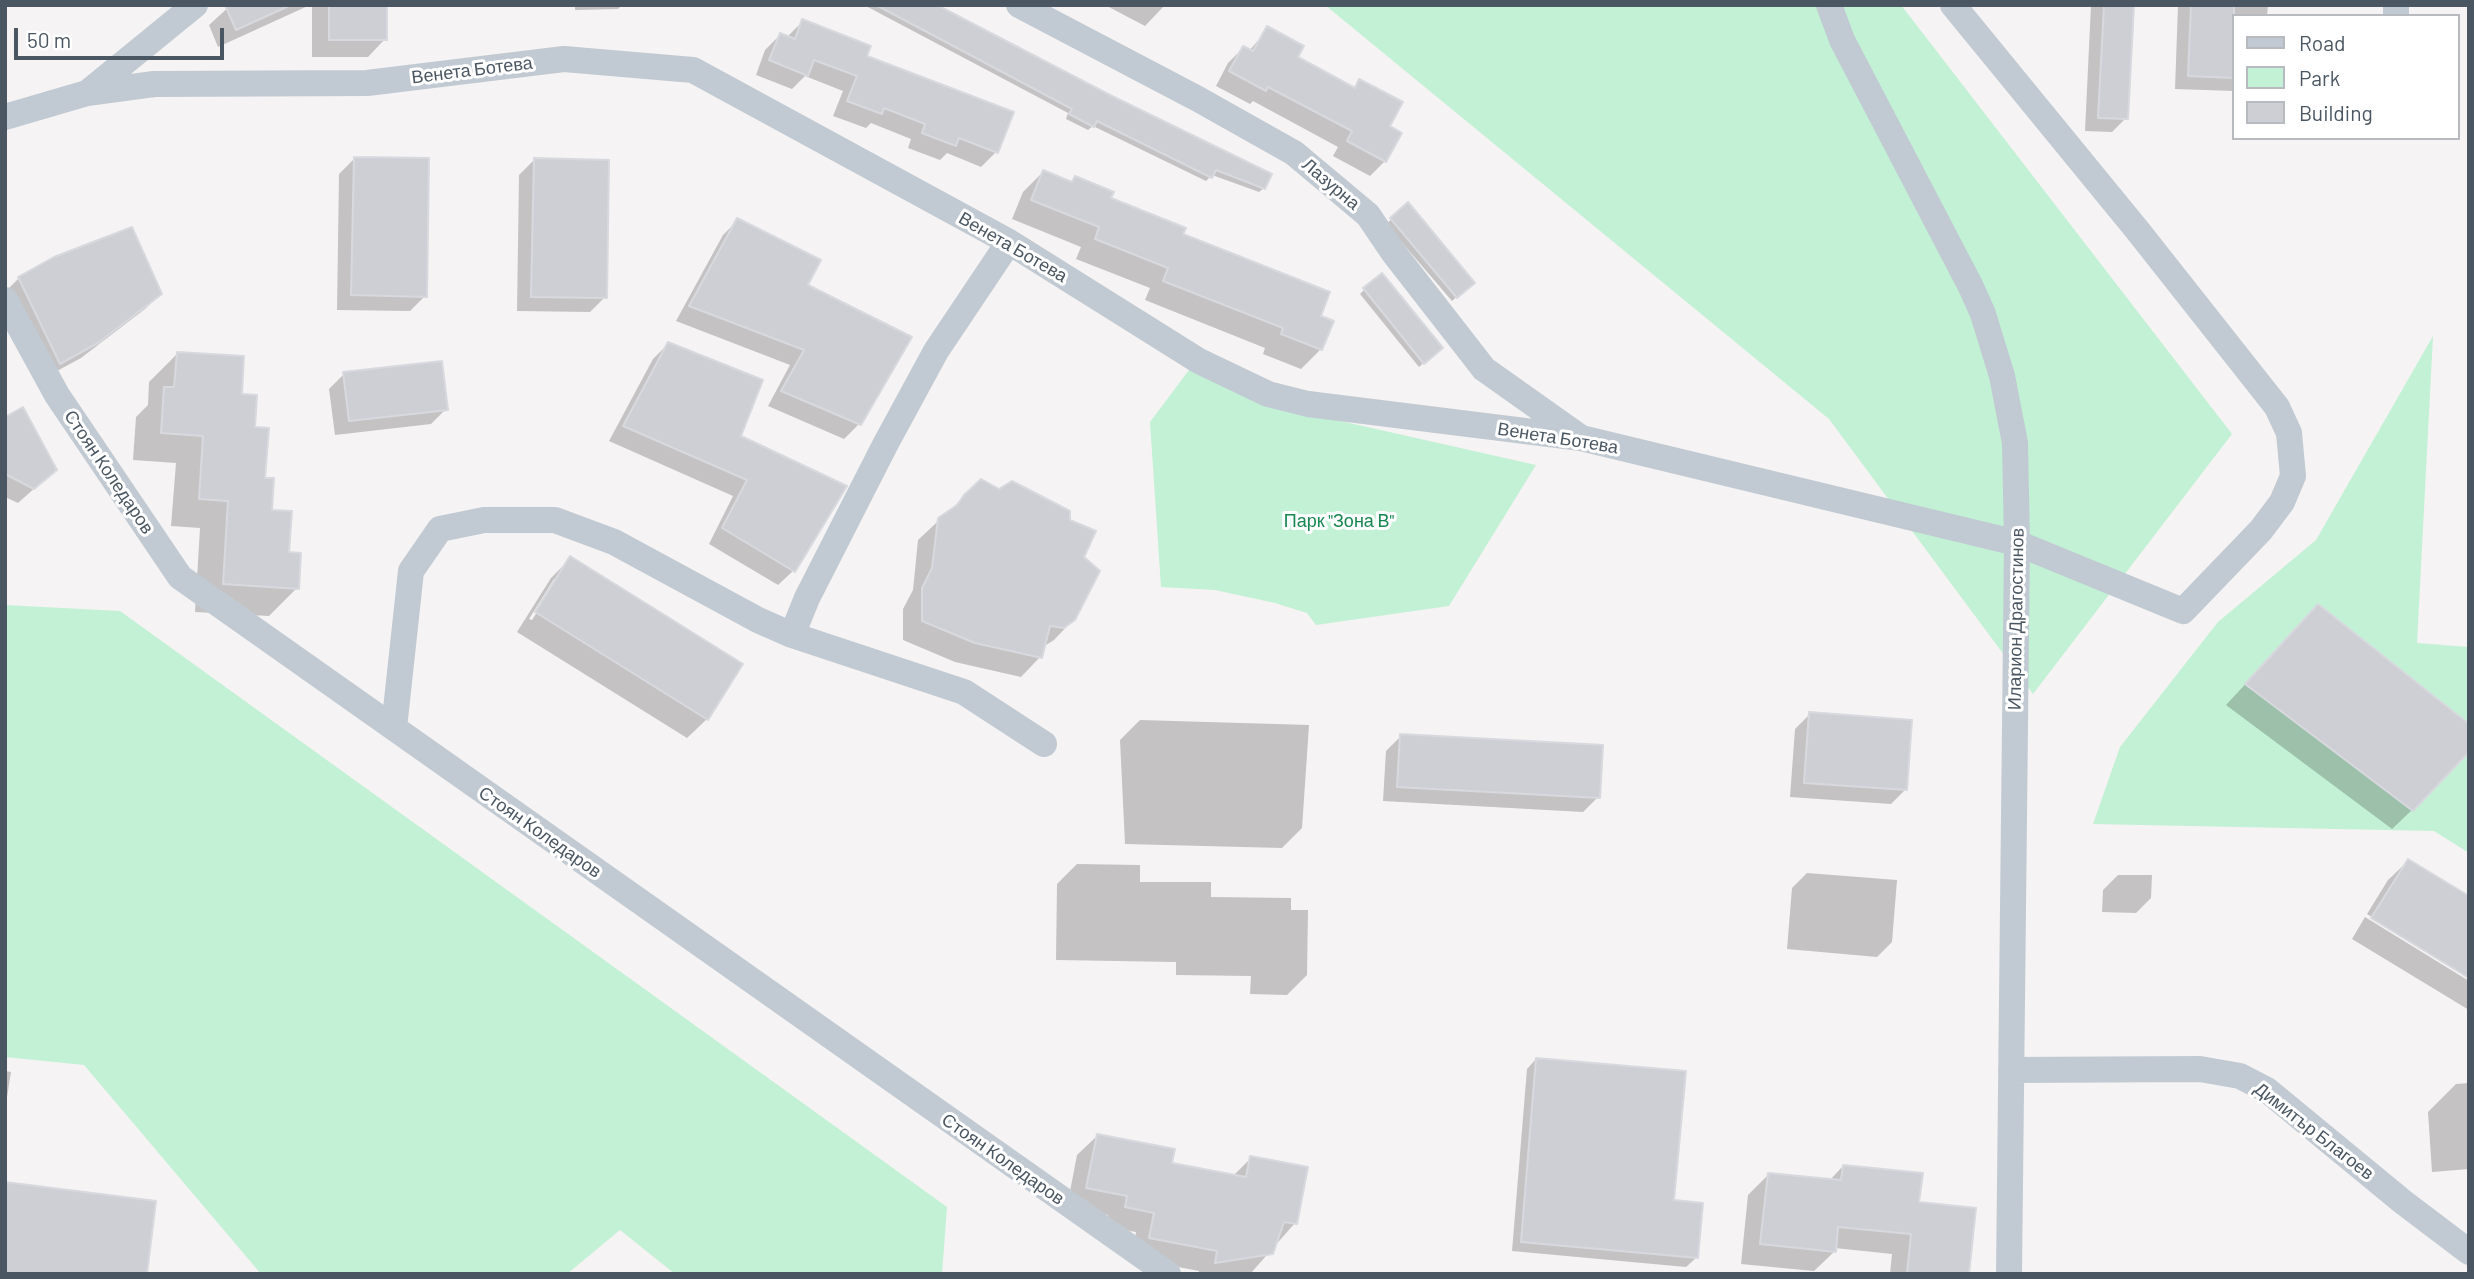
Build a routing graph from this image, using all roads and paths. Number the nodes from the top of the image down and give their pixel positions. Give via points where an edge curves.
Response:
1 (195, 5) edge
2 (1018, 5) edge
3 (1829, 5) edge
4 (1952, 5) edge
5 (86, 93) junction
6 (5, 117) edge
7 (1009, 242) junction
8 (5, 300) edge
9 (1581, 439) junction
10 (2017, 543) junction
11 (792, 635) junction
12 (394, 728) junction
13 (1044, 744) dead end
14 (2011, 1070) junction
15 (2469, 1252) edge
16 (1168, 1274) edge
17 (2009, 1274) edge

1 - 5 street
2 - 9 street, Лазурна via 1294,153 1368,215 1484,369
3 - 10 street, Иларион Драгостинов via 1842,40 1971,287 1992,340 2015,443
4 - 10 street, Венета Ботева via 2277,407 2292,453 2293,476 2282,502 2262,530 2183,611
5 - 6 street, Венета Ботева
5 - 7 street, Венета Ботева via 154,84 367,83 564,59 693,70
7 - 9 street, Венета Ботева via 1199,361 1268,394 1319,405
7 - 11 street via 936,351 819,573
8 - 12 street, Стоян Коледаров via 57,395 180,577
9 - 10 street, Венета Ботева
10 - 14 street, Иларион Драгостинов
11 - 12 street via 614,542 555,520 484,520 440,529 411,570
11 - 13 street via 964,692
12 - 16 street, Стоян Коледаров
14 - 15 street, Димитър Благоев via 2200,1069 2240,1076 2267,1090
14 - 17 street, Иларион Драгостинов

